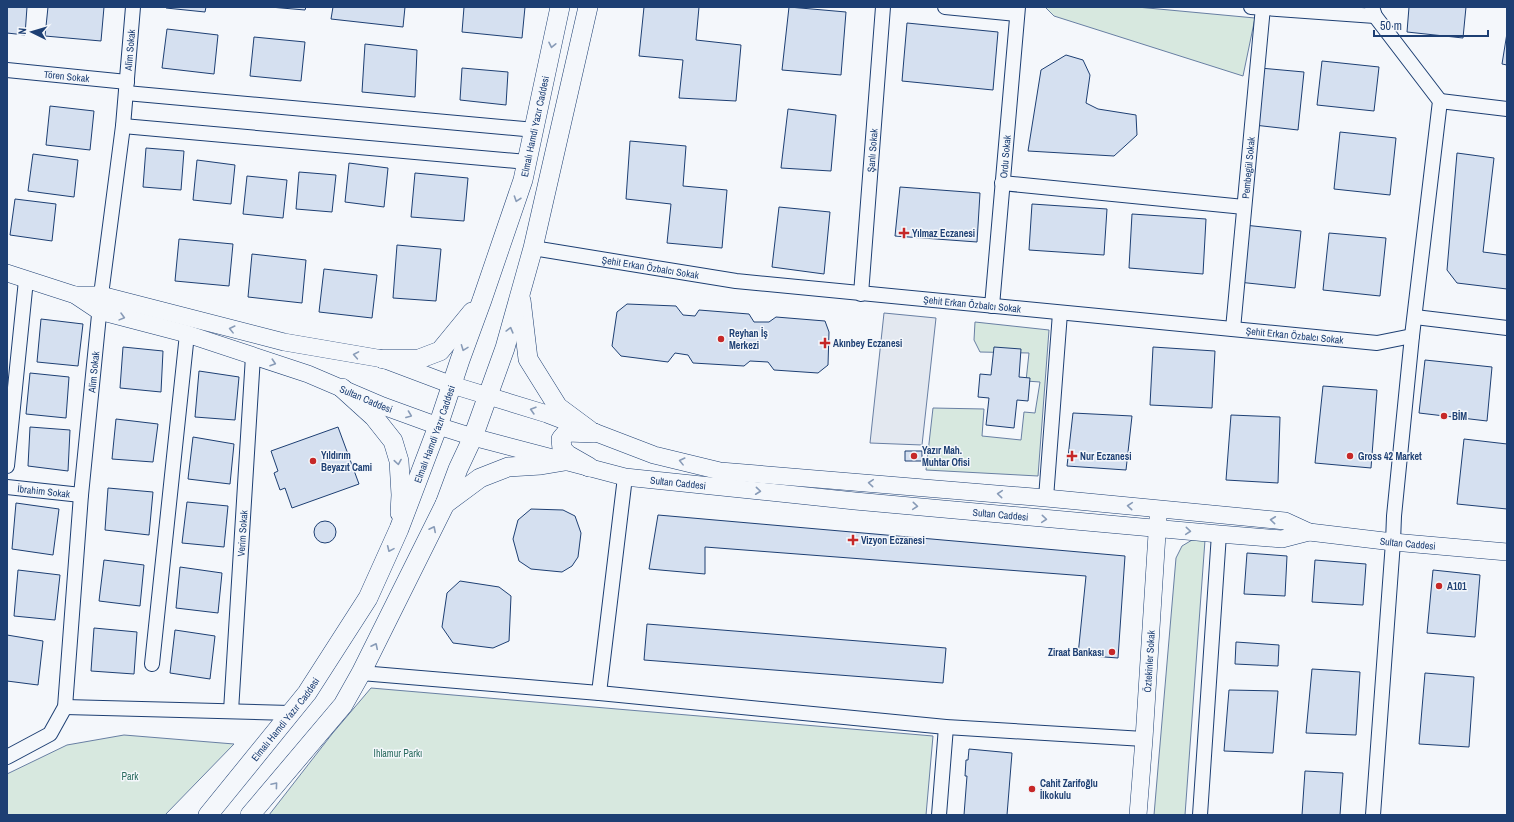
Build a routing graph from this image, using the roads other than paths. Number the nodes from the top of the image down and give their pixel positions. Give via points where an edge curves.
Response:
1 (133, 7) edge
2 (560, 7) edge
3 (588, 7) edge
4 (883, 7) edge
5 (945, 7) edge
6 (1259, 7) edge
7 (1018, 11) edge
8 (1373, 12) edge
9 (7, 70) edge
10 (126, 87) junction
11 (1440, 102) junction
12 (1507, 109) edge
13 (123, 126) junction
14 (535, 130) junction
15 (527, 162) junction
16 (1002, 183) junction
17 (1244, 206) junction
18 (533, 248) junction
19 (7, 274) edge
20 (26, 280) junction
21 (520, 291) junction
22 (861, 294) junction
23 (482, 300) junction
24 (100, 303) junction
25 (992, 306) junction
26 (1060, 312) junction
27 (1415, 317) junction
28 (1507, 328) edge
29 (1233, 329) junction
30 (187, 334) junction
31 (1412, 336) junction
32 (253, 356) junction
33 (383, 359) junction
34 (452, 385) junction
35 (342, 388) junction
36 (488, 397) junction
37 (438, 426) junction
38 (593, 432) junction
39 (473, 438) junction
40 (565, 461) junction
41 (7, 466) edge
42 (589, 467) junction
43 (626, 477) junction
44 (7, 487) edge
45 (82, 495) junction
46 (1046, 498) junction
47 (445, 504) junction
48 (1158, 508) junction
49 (399, 529) junction
50 (1157, 529) junction
51 (1309, 532) junction
52 (1219, 534) junction
53 (1394, 542) junction
54 (1507, 552) edge
55 (152, 664) dead end
56 (361, 673) junction
57 (599, 693) junction
58 (65, 707) junction
59 (231, 711) junction
60 (290, 713) junction
61 (946, 727) junction
62 (1144, 739) junction
63 (7, 757) edge
64 (208, 815) edge
65 (250, 815) edge
66 (939, 815) edge
67 (1138, 815) edge
68 (1200, 815) edge
69 (1373, 815) edge

1 - 10 street, Alim Sokak
2 -> 14 main road, Elmalı Hamdi Yazır Caddesi
3 - 18 main road
4 - 22 street, Şanlı Sokak
5 - 7 street
6 - 8 street
6 - 17 street, Pembegül Sokak
7 - 16 street, Ordu Sokak
8 - 11 street
9 - 10 street, Tören Sokak
10 - 13 street, Alim Sokak
10 - 14 street, Tören Sokak
11 - 12 street
11 - 27 street
13 - 15 street
13 - 24 street, Alim Sokak
14 - 15 main road, Elmalı Hamdi Yazır Caddesi
15 -> 23 main road, Elmalı Hamdi Yazır Caddesi
16 - 17 street
16 - 25 street, Ordu Sokak
17 - 29 street, Pembegül Sokak
18 - 21 main road
18 - 22 street, Şehit Erkan Özbalcı Sokak via 736,281
19 - 20 street, Sultan Caddesi
20 - 24 street, Sultan Caddesi
20 - 41 street
36 -> 21 main road via 505,348
21 - 38 main road via 528,359 558,407
22 - 25 street, Şehit Erkan Özbalcı Sokak
23 - 33 main road via 440,351 419,359
23 -> 34 main road, Elmalı Hamdi Yazır Caddesi
24 -> 30 street, Sultan Caddesi
33 -> 24 street, Sultan Caddesi via 284,342
24 - 45 street, Alim Sokak
25 - 26 street, Şehit Erkan Özbalcı Sokak
26 - 29 street, Şehit Erkan Özbalcı Sokak
26 - 46 street
27 - 28 street
27 - 31 street
29 - 31 street, Şehit Erkan Özbalcı Sokak via 1377,343
30 - 32 street, Sultan Caddesi
30 - 55 street
31 - 53 street via 1394,516
32 -> 35 street, Sultan Caddesi
32 - 59 street, Verim Sokak
33 - 34 street, Sultan Caddesi
34 - 36 street, Sultan Caddesi
34 - 37 main road, Elmalı Hamdi Yazır Caddesi
35 -> 37 street, Sultan Caddesi
35 -> 49 main road via 374,417 394,441 399,462 401,495
38 -> 36 street, Sultan Caddesi via 547,414
36 - 39 main road
37 - 39 street, Sultan Caddesi
37 - 49 main road, Elmalı Hamdi Yazır Caddesi
38 - 42 main road via 567,432 561,439 562,449 568,456
46 -> 38 street, Sultan Caddesi via 720,471 654,454
39 - 40 street, Sultan Caddesi
39 - 47 main road
40 - 42 street, Sultan Caddesi
40 - 47 main road via 508,467 480,478
42 - 43 street, Sultan Caddesi
43 -> 50 street, Sultan Caddesi
43 - 57 street
44 - 45 street, İbrahim Sokak
45 - 58 street, Alim Sokak
48 -> 46 street, Sultan Caddesi
56 -> 47 main road
48 - 50 street, Öztekinler Sokak
51 -> 48 street, Sultan Caddesi via 1285,521
49 -> 60 main road, Elmalı Hamdi Yazır Caddesi via 368,598 307,693
50 -> 52 street, Sultan Caddesi
50 - 62 street, Öztekinler Sokak
51 - 52 street, Sultan Caddesi via 1282,539
51 - 53 street, Sultan Caddesi
52 - 68 street
53 - 54 street, Sultan Caddesi
53 - 69 street
56 - 57 street
65 -> 56 main road via 343,705
57 - 61 street
58 - 59 street
58 - 63 street, Alim Sokak via 50,734
59 - 60 street
60 - 64 main road, Elmalı Hamdi Yazır Caddesi
61 - 62 street
61 - 66 street
62 - 67 street, Öztekinler Sokak

